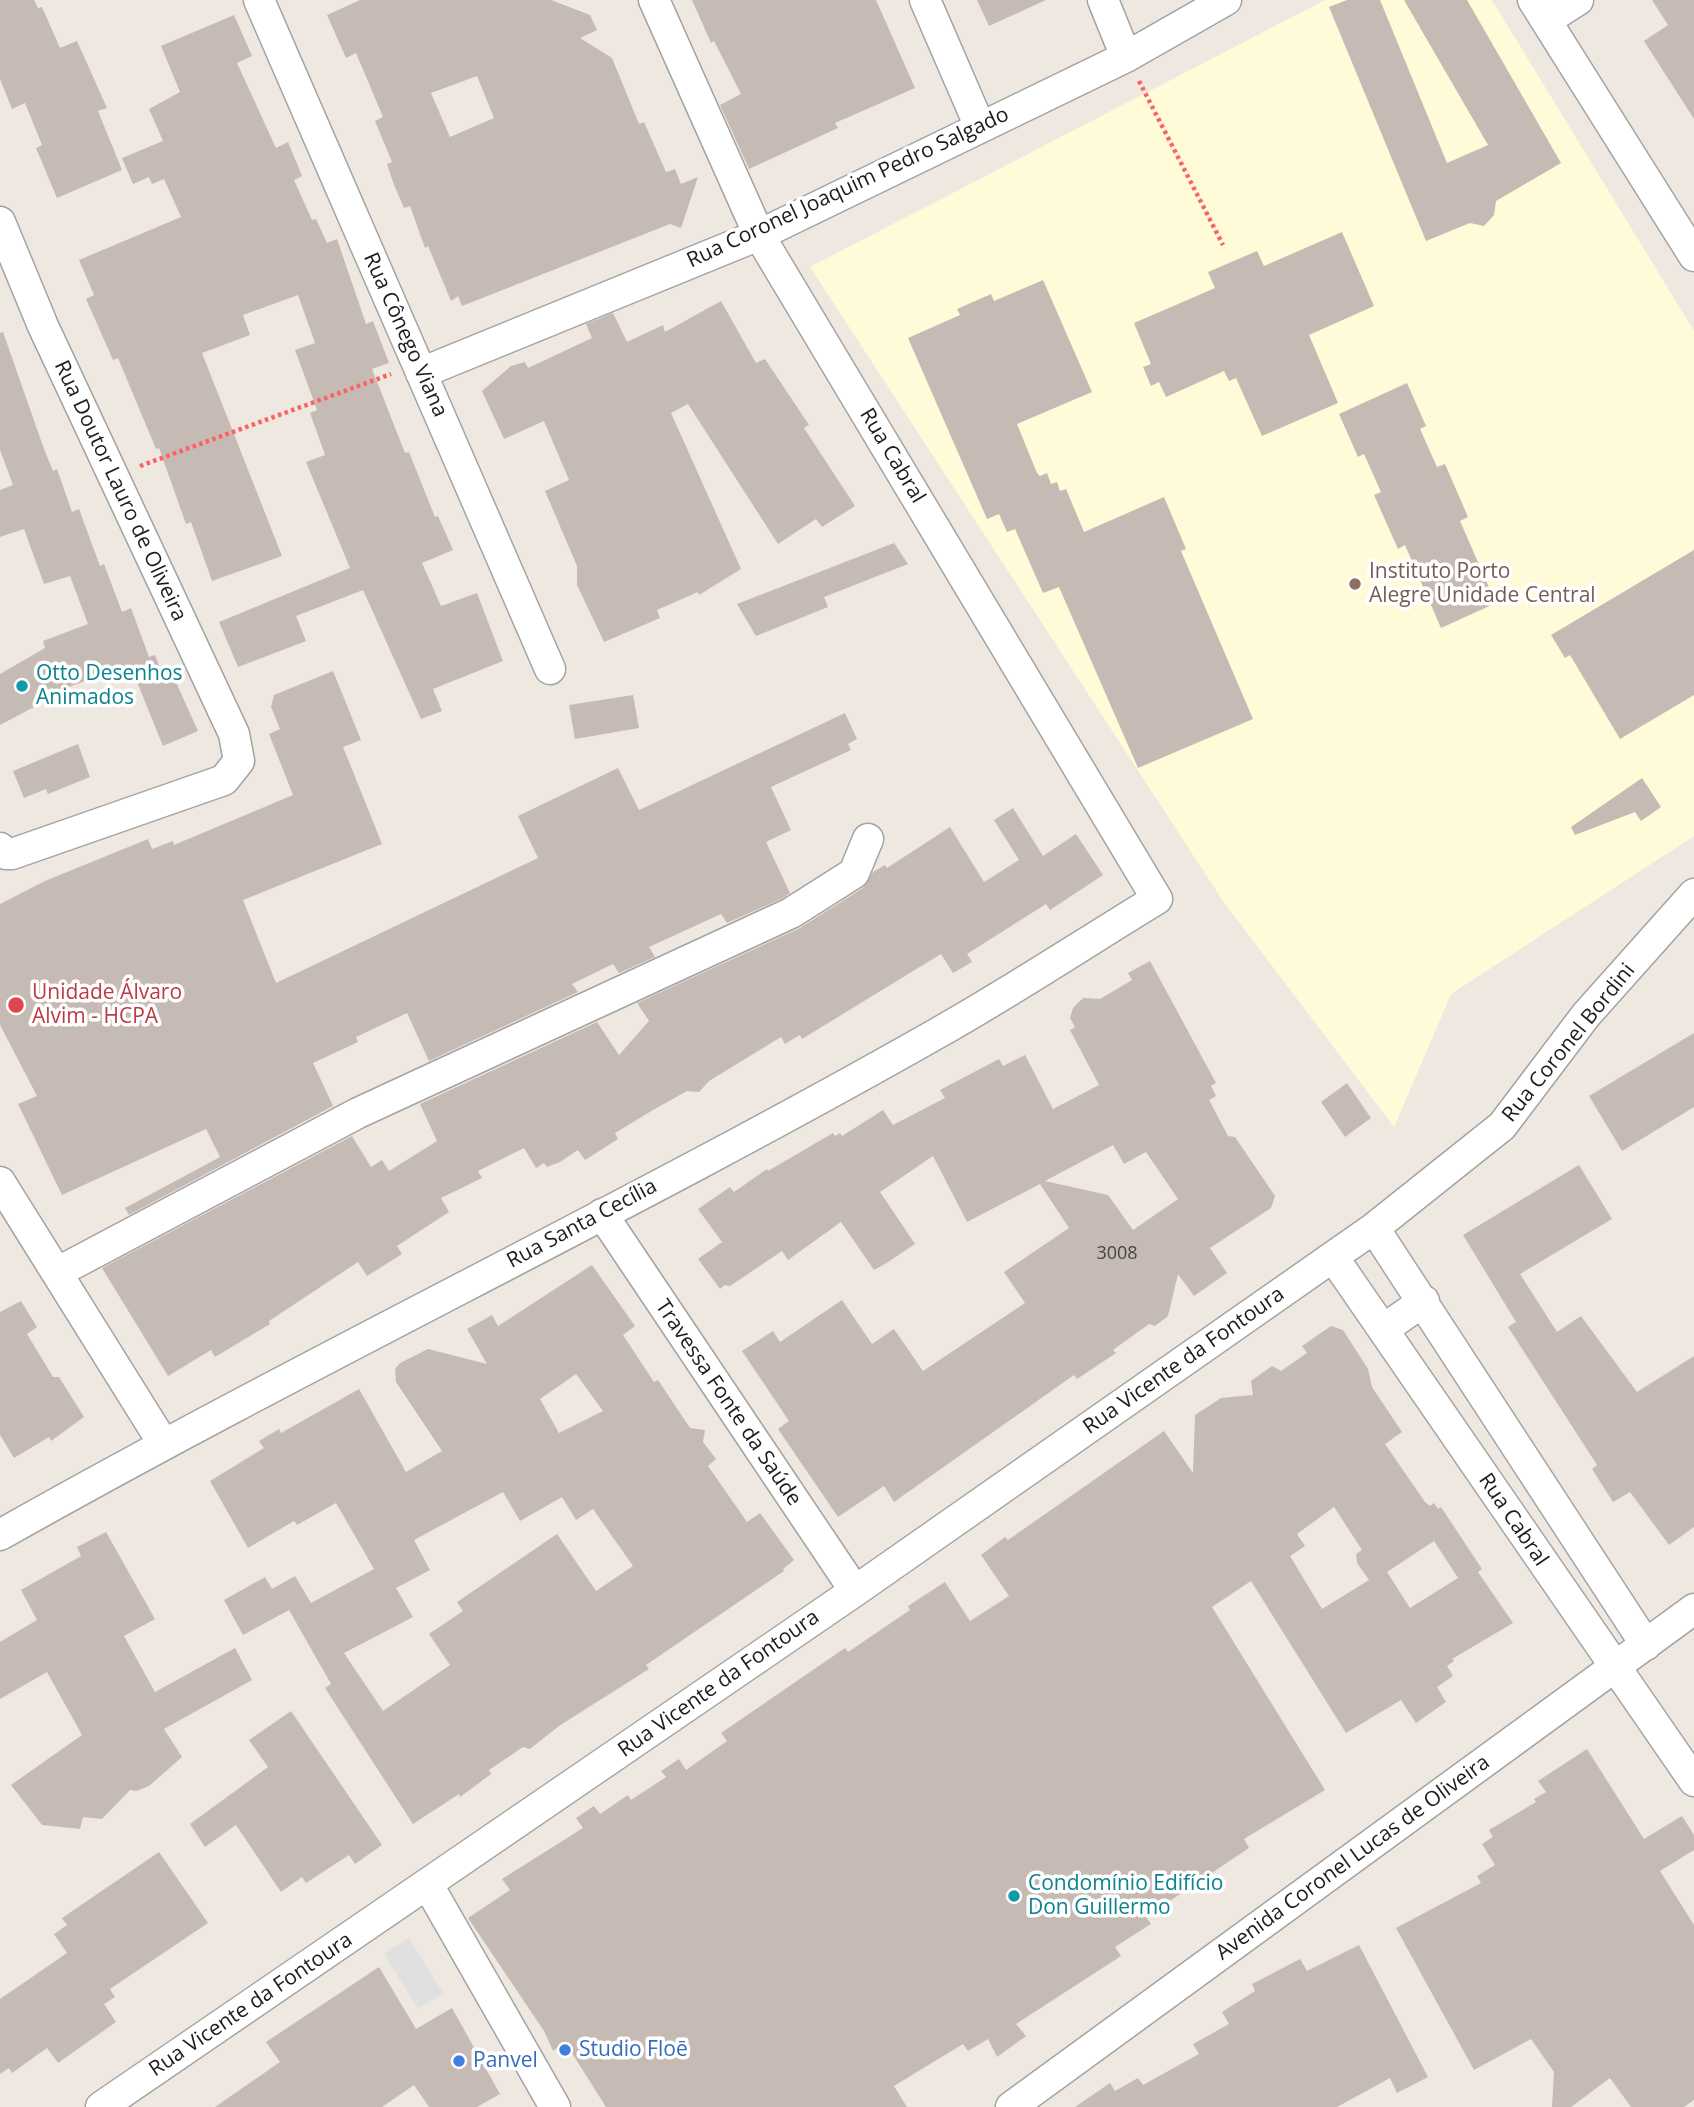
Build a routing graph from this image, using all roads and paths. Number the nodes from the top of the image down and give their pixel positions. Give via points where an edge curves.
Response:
1 (259, 0) edge
2 (654, 0) edge
3 (925, 0) edge
4 (1103, 0) edge
5 (1226, 0) edge
6 (1578, 0) edge
7 (1540, 10) edge
8 (1126, 57) junction
9 (1145, 93) dead end
10 (980, 127) junction
11 (0, 222) edge
12 (759, 235) junction
13 (1223, 245) dead end
14 (1694, 256) edge
15 (421, 373) junction
16 (113, 477) junction
17 (550, 669) dead end
18 (868, 839) dead end
19 (0, 848) edge
20 (1694, 894) edge
21 (1157, 899) joint
22 (0, 1182) edge
23 (601, 1214) junction
24 (1374, 1228) junction
25 (1333, 1257) junction
26 (58, 1272) junction
27 (1424, 1301) junction
28 (1384, 1329) junction
29 (163, 1443) junction
30 (0, 1535) edge
31 (855, 1591) junction
32 (1694, 1609) edge
33 (1646, 1645) junction
34 (1614, 1668) junction
35 (1694, 1781) edge
36 (428, 1885) junction
37 (101, 2107) edge
38 (555, 2107) edge
39 (1011, 2107) edge

1 - 15 street, Rua Cônego Viana
2 - 12 street, Rua Cabral
3 - 10 street
4 - 8 street
5 - 8 street, Rua Coronel Joaquim Pedro Salgado
6 - 7 street
7 - 14 street
8 - 10 street, Rua Coronel Joaquim Pedro Salgado
9 - 13 path
10 - 12 street, Rua Coronel Joaquim Pedro Salgado
11 - 16 street, Rua Doutor Lauro de Oliveira
12 - 15 street, Rua Coronel Joaquim Pedro Salgado
12 - 21 street, Rua Cabral
15 - 16 path via 387,374
15 - 17 street, Rua Cônego Viana
16 - 19 street, Rua Doutor Lauro de Oliveira via 234,734 239,761 224,780 12,854
18 - 26 street via 854,873 791,913 359,1113
20 - 24 street, Rua Coronel Bordini via 1586,1015 1502,1126
21 - 23 street, Rua Santa Cecília via 937,1034
22 - 26 street
23 - 29 street, Rua Santa Cecília
23 - 31 street, Travessa Fonte da Saúde
24 - 25 street, Rua Coronel Bordini
24 - 27 street, Rua Cabral
25 - 28 street, Rua Cabral
25 - 31 street, Rua Vicente da Fontoura
26 - 29 street
27 - 28 street
27 - 33 street, Rua Cabral
28 - 34 street, Rua Cabral
29 - 30 street, Rua Santa Cecília
31 - 36 street, Rua Vicente da Fontoura
32 - 33 street, Avenida Coronel Lucas de Oliveira
33 - 34 street, Avenida Coronel Lucas de Oliveira
34 - 35 street, Rua Cabral
34 - 39 street, Avenida Coronel Lucas de Oliveira
36 - 37 street, Rua Vicente da Fontoura
36 - 38 street

